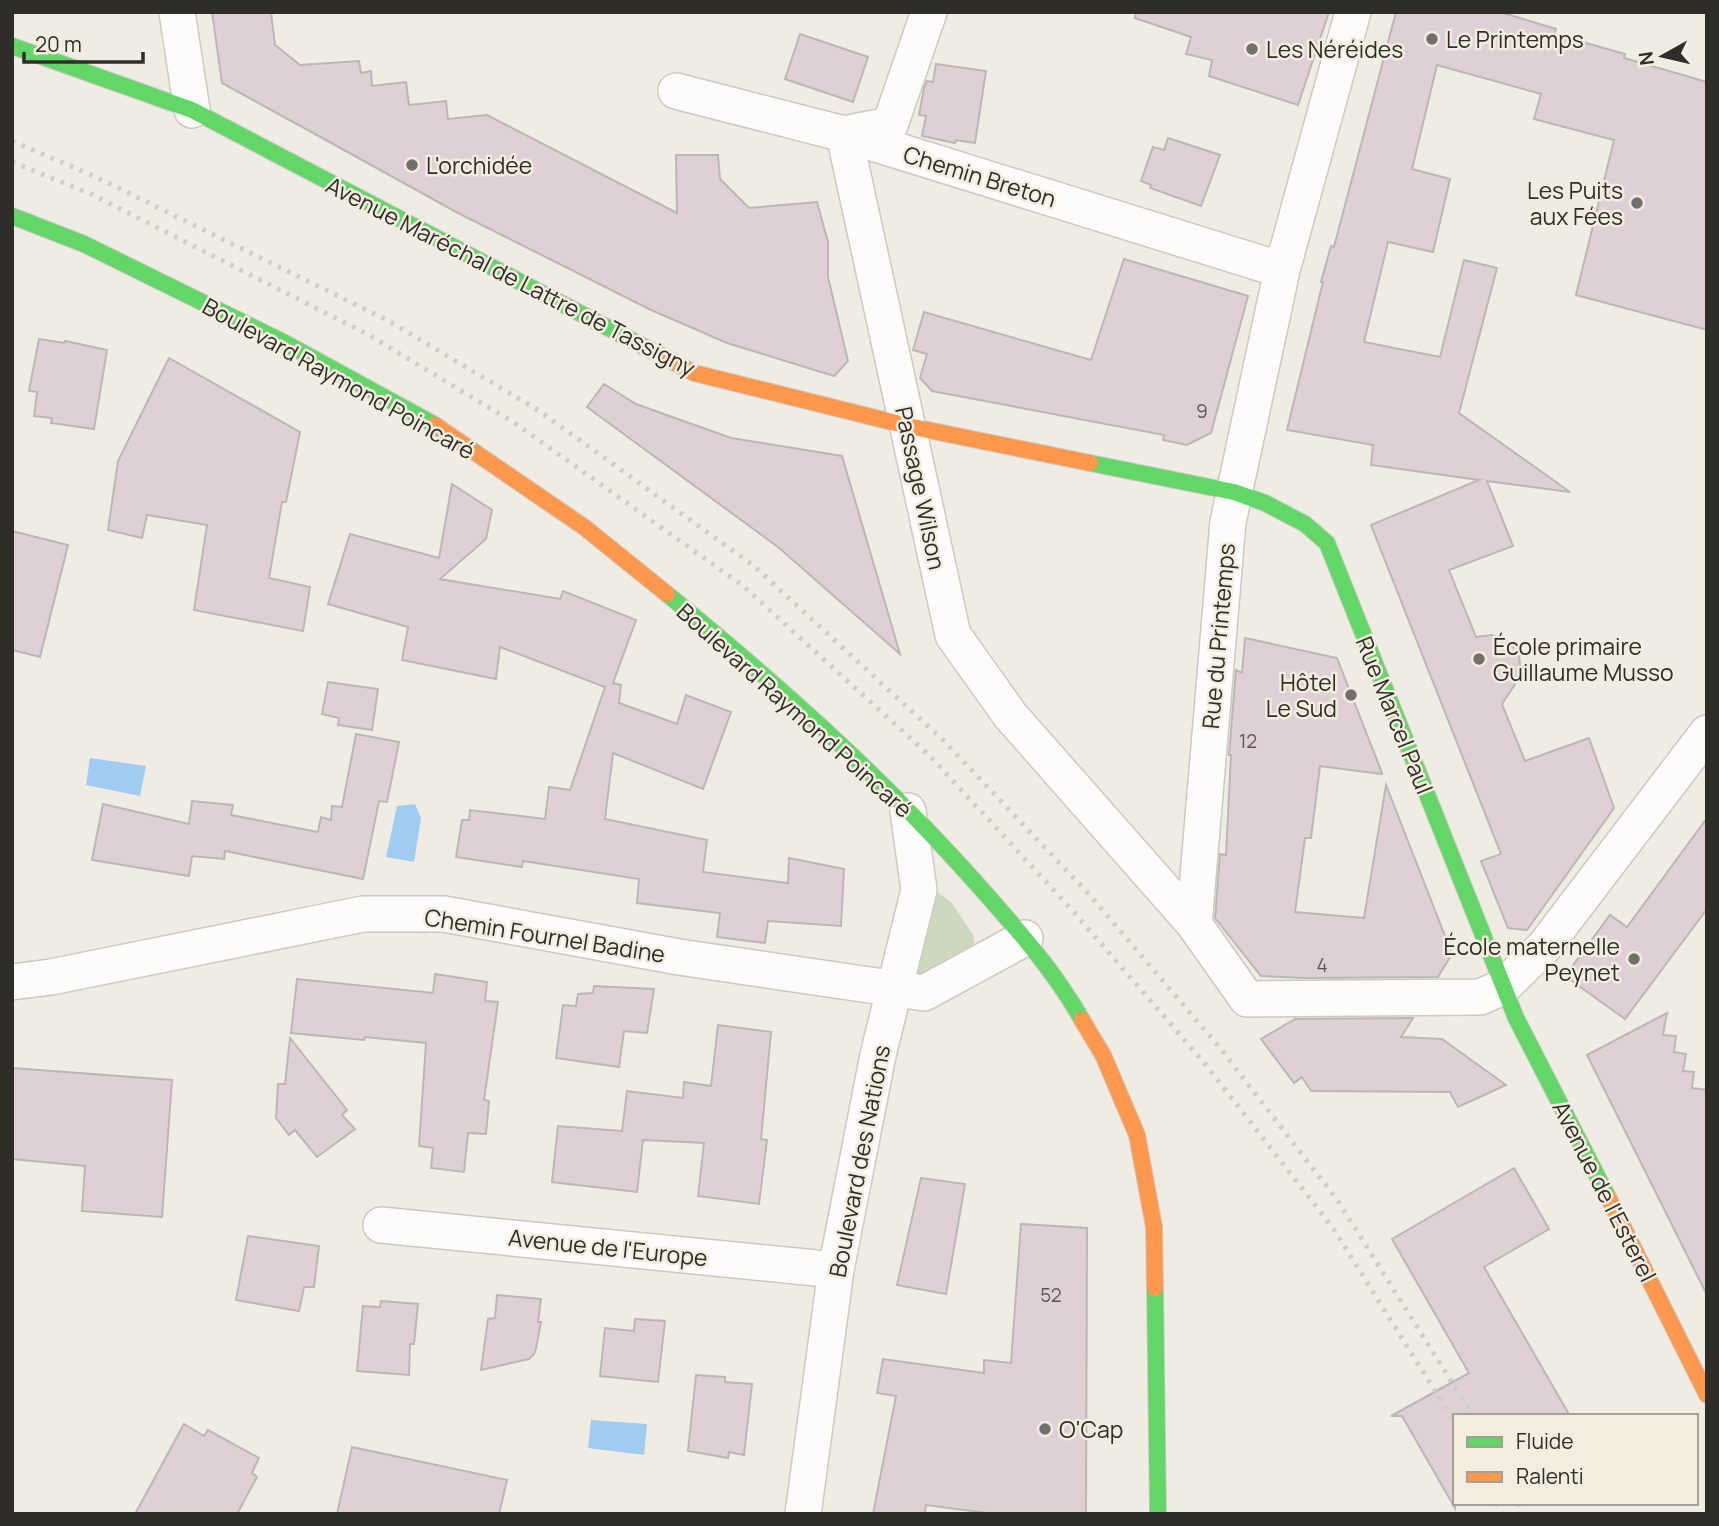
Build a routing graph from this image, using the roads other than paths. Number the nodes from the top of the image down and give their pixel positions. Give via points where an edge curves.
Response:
1 (177, 12) edge
2 (929, 12) edge
3 (1353, 12) edge
4 (12, 46) edge
5 (676, 92) dead end
6 (192, 110) junction
7 (844, 134) junction
8 (12, 216) edge
9 (1282, 270) junction
10 (908, 426) junction
11 (1234, 492) junction
12 (1707, 733) edge
13 (908, 811) junction
14 (1194, 924) junction
15 (1025, 938) junction
16 (12, 982) edge
17 (1503, 987) junction
18 (895, 988) junction
19 (381, 1225) dead end
20 (836, 1269) junction
21 (1704, 1377) edge
22 (803, 1514) edge
23 (1158, 1514) edge

1 - 6 street
2 - 7 street via 890,125
3 - 9 street, Rue du Printemps
4 - 6 street, Avenue Maréchal de Lattre de Tassigny
5 - 7 street, Chemin Breton
6 - 10 street, Avenue Maréchal de Lattre de Tassigny via 694,373
7 - 9 street, Chemin Breton
7 - 10 street, Passage Wilson
8 - 13 street, Boulevard Raymond Poincaré via 84,244 260,330 438,428 584,527 730,646
9 - 11 street, Rue du Printemps
10 - 11 street, Avenue Maréchal de Lattre de Tassigny
10 - 14 street, Passage Wilson via 953,635 1010,715
11 - 14 street, Rue du Printemps
11 - 17 street, Rue Marcel Paul via 1306,524 1327,543
12 - 17 street via 1544,947
13 - 15 street, Boulevard Raymond Poincaré
13 - 18 street, Boulevard des Nations via 919,890
14 - 17 street via 1247,999 1480,997
15 - 18 street, Chemin Fournel Badine via 924,993
15 - 23 street, Boulevard Raymond Poincaré via 1068,995 1103,1055 1137,1135 1154,1227
16 - 18 street, Chemin Fournel Badine via 363,914 444,914 680,957
17 - 21 street, Avenue de l'Esterel
18 - 20 street, Boulevard des Nations
19 - 20 street, Avenue de l'Europe
20 - 22 street, Boulevard des Nations

